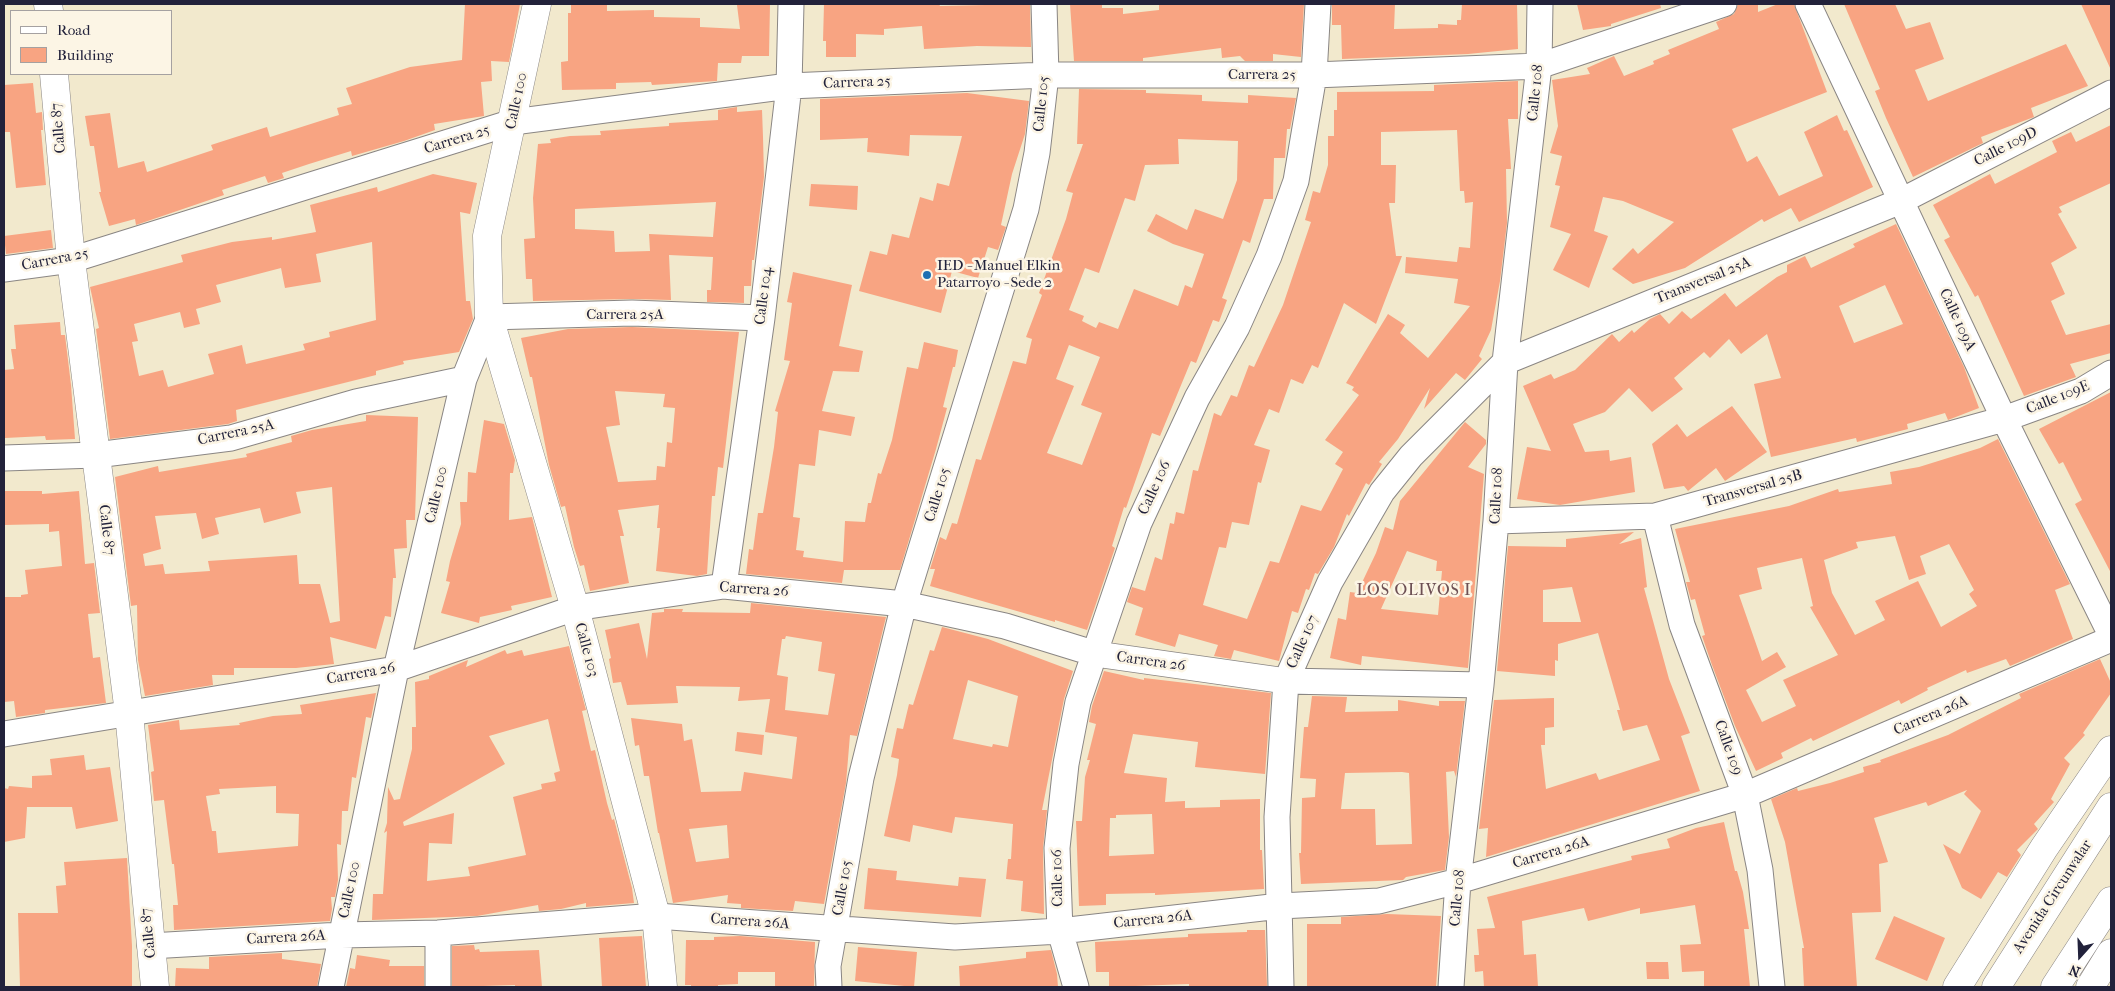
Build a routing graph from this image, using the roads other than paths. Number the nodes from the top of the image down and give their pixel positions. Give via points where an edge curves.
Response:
1 (537, 4) edge
2 (791, 4) edge
3 (1044, 4) edge
4 (1318, 4) edge
5 (1540, 4) edge
6 (1724, 4) edge
7 (1808, 4) edge
8 (1539, 66) junction
9 (54, 75) edge
10 (1046, 75) junction
11 (1314, 75) junction
12 (789, 86) junction
13 (2111, 93) edge
14 (513, 122) junction
15 (1901, 200) junction
16 (72, 260) junction
17 (4, 269) edge
18 (489, 317) junction
19 (762, 318) junction
20 (1505, 362) junction
21 (2111, 374) edge
22 (464, 379) junction
23 (2004, 419) junction
24 (96, 455) junction
25 (4, 458) edge
26 (1655, 516) junction
27 (1496, 521) junction
28 (724, 586) junction
29 (904, 604) junction
30 (575, 608) junction
31 (2111, 635) edge
32 (2111, 639) edge
33 (1096, 654) junction
34 (396, 669) junction
35 (1286, 681) junction
36 (1482, 684) junction
37 (129, 713) junction
38 (4, 734) edge
39 (2111, 750) edge
40 (1745, 795) junction
41 (2111, 807) edge
42 (1458, 881) junction
43 (2111, 901) edge
44 (1280, 906) junction
45 (656, 916) junction
46 (836, 927) junction
47 (1060, 931) junction
48 (438, 933) junction
49 (341, 935) junction
50 (150, 946) junction
51 (2111, 953) edge
52 (155, 987) edge
53 (331, 987) edge
54 (438, 987) edge
55 (663, 987) edge
56 (829, 987) edge
57 (1076, 987) edge
58 (1281, 987) edge
59 (1451, 987) edge
60 (1772, 987) edge
61 (1957, 987) edge
62 (1996, 987) edge
63 (2055, 987) edge
64 (2090, 987) edge

1 - 14 main road, Calle 100
2 - 12 street, Calle 104
3 - 10 street, Calle 105
4 - 11 street, Calle 106
5 - 8 street, Calle 108
6 - 8 street, Carrera 25
7 - 15 street, Calle 109A
8 - 11 street, Carrera 25
8 - 20 street, Calle 108
9 - 16 main road, Calle 87
10 - 11 street, Carrera 25
10 - 12 street, Carrera 25
10 - 29 street, Calle 105 via 1037,153 1026,209
11 - 33 street, Calle 106 via 1296,182 1269,256 1237,327 1197,398 1139,523
12 - 14 street, Carrera 25
12 - 19 street, Calle 104
13 - 15 street, Calle 109D
14 - 16 street, Carrera 25
14 - 18 main road, Calle 100 via 487,236
15 - 20 street, Transversal 25A
15 - 23 street, Calle 109A
16 - 17 street, Carrera 25
16 - 24 main road, Calle 87
18 - 19 street, Carrera 25A via 632,313
18 - 22 street, Calle 100
18 - 30 main road, Calle 103
19 - 28 street, Calle 104
20 - 27 street, Calle 108
20 - 35 street, Calle 107 via 1411,456 1382,492 1330,582
21 - 23 street, Calle 109E via 2081,392
22 - 24 street, Carrera 25A via 356,402 230,438
22 - 34 street, Calle 100
23 - 26 street, Transversal 25B
23 - 31 street, Calle 109A
24 - 25 street, Carrera 25A
24 - 37 main road, Calle 87
26 - 27 street, Transversal 25B
26 - 40 street, Calle 109 via 1682,625
27 - 36 street, Calle 108
28 - 29 street, Carrera 26
28 - 30 street, Carrera 26
29 - 33 street, Carrera 26 via 1005,626
29 - 46 street, Calle 105 via 861,778
30 - 34 street, Carrera 26
30 - 45 main road, Calle 103
32 - 40 street, Carrera 26A
33 - 35 street, Carrera 26
33 - 47 street, Calle 106 via 1078,702 1066,764 1057,848
34 - 37 street, Carrera 26
34 - 49 street, Calle 100
35 - 36 street, Carrera 26
35 - 44 street, Calle 107 via 1277,817
36 - 42 street, Calle 108
37 - 38 street, Carrera 26
37 - 50 main road, Calle 87
39 - 61 main road via 2044,848
40 - 42 street, Carrera 26A
40 - 60 street, Calle 109 via 1760,870
41 - 62 main road, Avenida Circunvalar
42 - 44 street, Carrera 26A via 1380,901
42 - 59 street, Calle 108
43 - 63 main road
44 - 47 street, Carrera 26A
44 - 58 street, Calle 107
45 - 46 street, Carrera 26A
45 - 48 street, Carrera 26A
45 - 55 main road, Calle 103
46 - 47 street, Carrera 26A via 955,936
46 - 56 street, Calle 105 via 828,966
47 - 57 street, Calle 106
48 - 49 street, Carrera 26A
48 - 54 street
49 - 50 street, Carrera 26A
49 - 53 street, Calle 100
50 - 52 main road, Calle 87
51 - 64 main road

